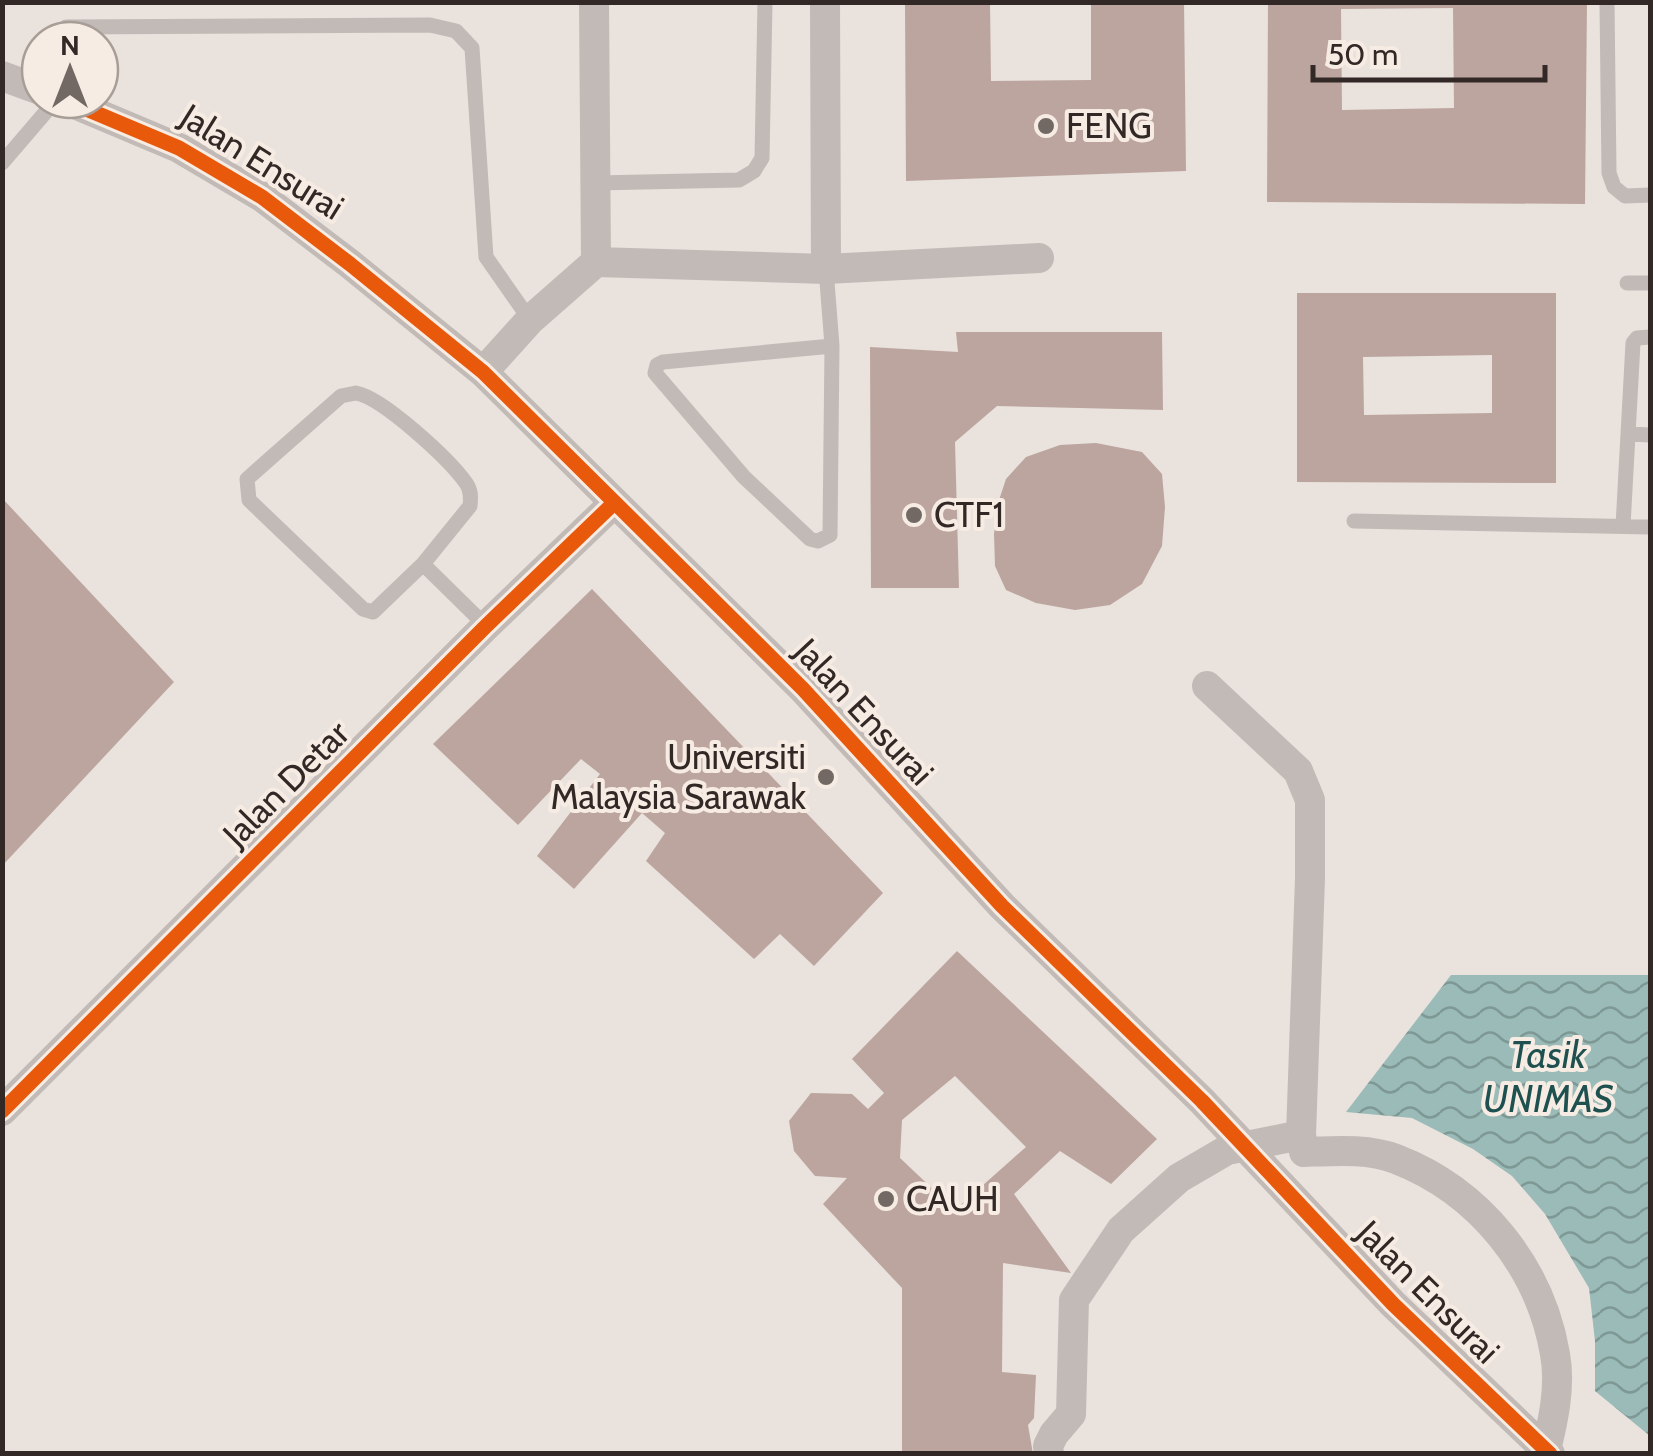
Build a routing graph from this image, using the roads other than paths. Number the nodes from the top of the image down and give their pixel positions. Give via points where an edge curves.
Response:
1 (594, 2) edge
2 (765, 2) edge
3 (825, 2) edge
4 (1608, 2) edge
5 (120, 27) edge
6 (39, 120) edge
7 (112, 120) edge
8 (2, 163) edge
9 (595, 182) junction
10 (1650, 195) edge
11 (1038, 258) dead end
12 (596, 262) junction
13 (826, 269) junction
14 (1627, 283) dead end
15 (1650, 284) edge
16 (530, 320) junction
17 (1650, 336) edge
18 (832, 346) junction
19 (483, 372) junction
20 (1629, 434) junction
21 (1650, 434) edge
22 (614, 502) junction
23 (1354, 522) dead end
24 (1623, 526) junction
25 (1650, 526) edge
26 (423, 564) junction
27 (486, 626) junction
28 (1207, 686) dead end
29 (2, 1111) edge
30 (1301, 1135) junction
31 (1049, 1454) edge
32 (1548, 1454) edge

1 - 9 street
2 - 9 lane via 762,158 754,171 739,180
3 - 13 street
4 - 10 lane via 1609,173 1625,196
5 - 16 lane via 430,25 456,31 472,48 486,257
6 - 8 lane
7 - 19 street, Jalan Ensurai via 179,148 262,198
9 - 12 street
11 - 13 street
12 - 13 street
12 - 16 street
13 - 18 lane
14 - 15 lane
16 - 19 street
17 - 20 lane via 1633,343
18 - 18 lane via 830,535 818,542 744,478 655,373 664,362
19 - 22 street, Jalan Ensurai
20 - 21 lane
20 - 24 lane
22 - 27 street, Jalan Detar
22 - 32 street, Jalan Ensurai via 803,689 1002,906 1202,1101 1392,1304
23 - 24 lane
24 - 25 lane
26 - 26 lane via 470,506 468,485 369,395 342,396 247,479 249,500 363,609 381,608
26 - 27 lane
27 - 29 street, Jalan Detar
28 - 30 street via 1298,771 1310,800
30 - 31 street, bridge via 1227,1150 1179,1178 1121,1230 1074,1300 1070,1414
30 - 32 street, bridge via 1304,1152 1393,1158 1437,1179 1478,1208 1525,1266 1556,1356

